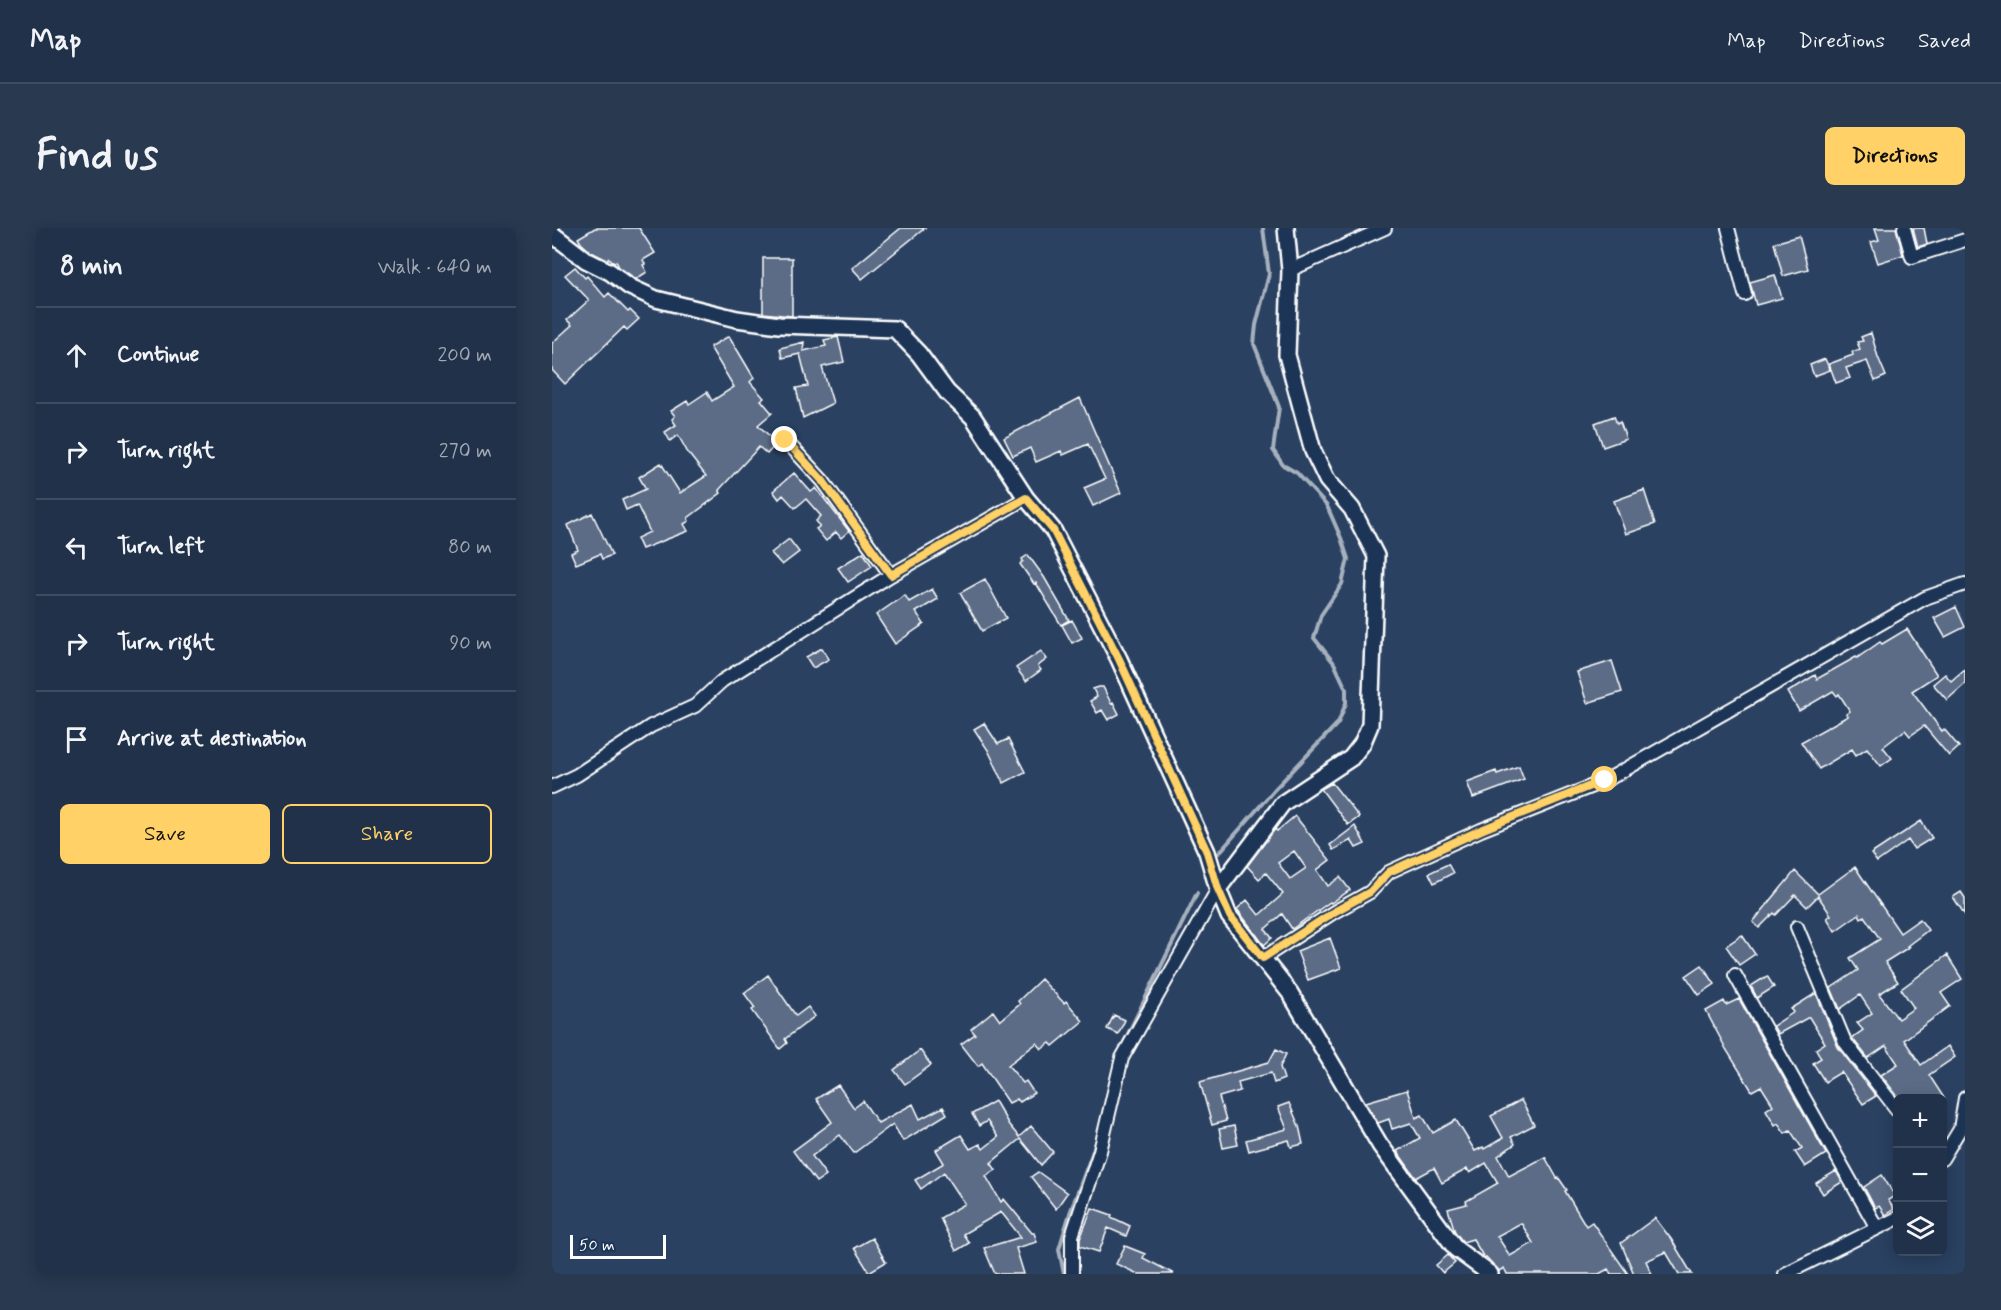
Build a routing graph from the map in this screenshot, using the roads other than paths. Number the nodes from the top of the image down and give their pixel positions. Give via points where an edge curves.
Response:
1 (1286, 228) edge
2 (1385, 228) edge
3 (1728, 228) edge
4 (1904, 228) edge
5 (552, 234) edge
6 (1965, 240) edge
7 (1290, 270) junction
8 (1745, 294) dead end
9 (785, 440) dead end
10 (1026, 498) junction
11 (891, 575) junction
12 (1965, 584) edge
13 (552, 787) edge
14 (1218, 889) junction
15 (1797, 927) dead end
16 (1263, 958) junction
17 (1735, 975) dead end
18 (1965, 1098) edge
19 (1893, 1105) edge
20 (1947, 1151) edge
21 (1893, 1220) edge
22 (1877, 1228) junction
23 (1072, 1274) edge
24 (1490, 1274) edge
25 (1785, 1274) edge

1 - 7 street
2 - 7 street
3 - 8 street
4 - 6 street via 1912,257
5 - 10 street via 585,261 630,287 666,301 779,325 895,329 973,417
7 - 14 street via 1287,355 1313,451 1327,480 1352,509 1376,556 1370,725 1351,758 1283,803
9 - 11 street via 823,481
10 - 11 street
10 - 14 street via 1053,530 1119,659 1207,852
11 - 13 street via 722,681 695,706 651,726 577,776
12 - 16 street via 1925,598 1605,780 1389,872 1370,892
14 - 16 street via 1230,916
14 - 23 street via 1122,1058 1100,1150 1072,1236
15 - 19 street via 1845,1042
16 - 24 street via 1290,993 1380,1145 1456,1249
17 - 22 street
18 - 20 street via 1960,1129
21 - 22 street
22 - 25 street

